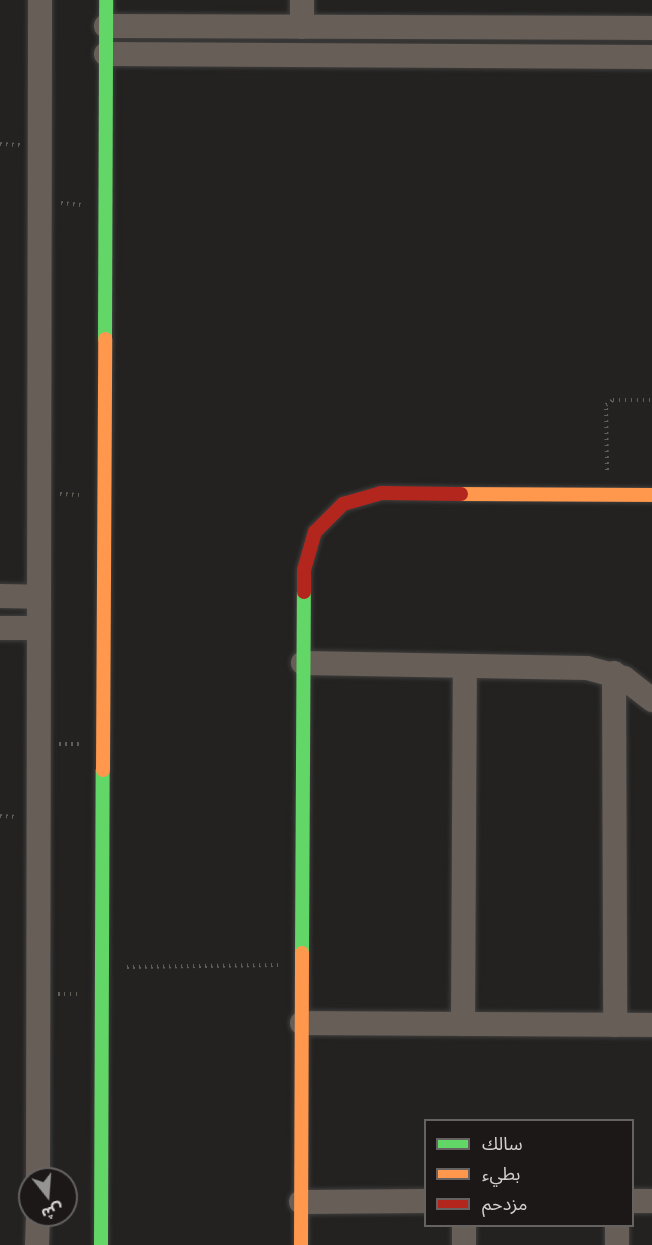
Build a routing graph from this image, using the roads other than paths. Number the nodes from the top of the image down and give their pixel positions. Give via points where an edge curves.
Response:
1 (40, 0) edge
2 (106, 0) edge
3 (302, 0) edge
4 (106, 26) junction
5 (302, 27) junction
6 (652, 28) edge
7 (106, 54) junction
8 (652, 57) edge
9 (652, 495) edge
10 (0, 596) edge
11 (39, 597) junction
12 (0, 628) edge
13 (39, 628) junction
14 (303, 663) junction
15 (465, 666) junction
16 (614, 673) junction
17 (652, 700) edge
18 (302, 1023) junction
19 (464, 1024) junction
20 (615, 1025) junction
21 (652, 1025) edge
22 (38, 1167) edge
23 (424, 1201) edge
24 (634, 1201) edge
25 (652, 1201) edge
26 (301, 1202) junction
27 (38, 1227) edge
28 (464, 1227) edge
29 (617, 1227) edge
30 (38, 1245) edge
31 (101, 1245) edge
32 (301, 1245) edge
33 (464, 1245) edge
34 (617, 1245) edge

1 - 11 street
2 - 4 street
3 - 5 street
4 - 5 street
4 - 7 street
5 - 6 street
7 - 8 street
7 - 31 street
9 - 14 street via 381,493 343,504 327,516 307,550
10 - 11 street
11 - 13 street
12 - 13 street
13 - 22 street
14 - 15 street
14 - 18 street
15 - 16 street via 587,668
15 - 19 street
16 - 17 street
16 - 20 street
18 - 19 street
18 - 26 street
19 - 20 street
20 - 21 street
23 - 26 street
24 - 25 street
26 - 32 street
27 - 30 street
28 - 33 street
29 - 34 street

